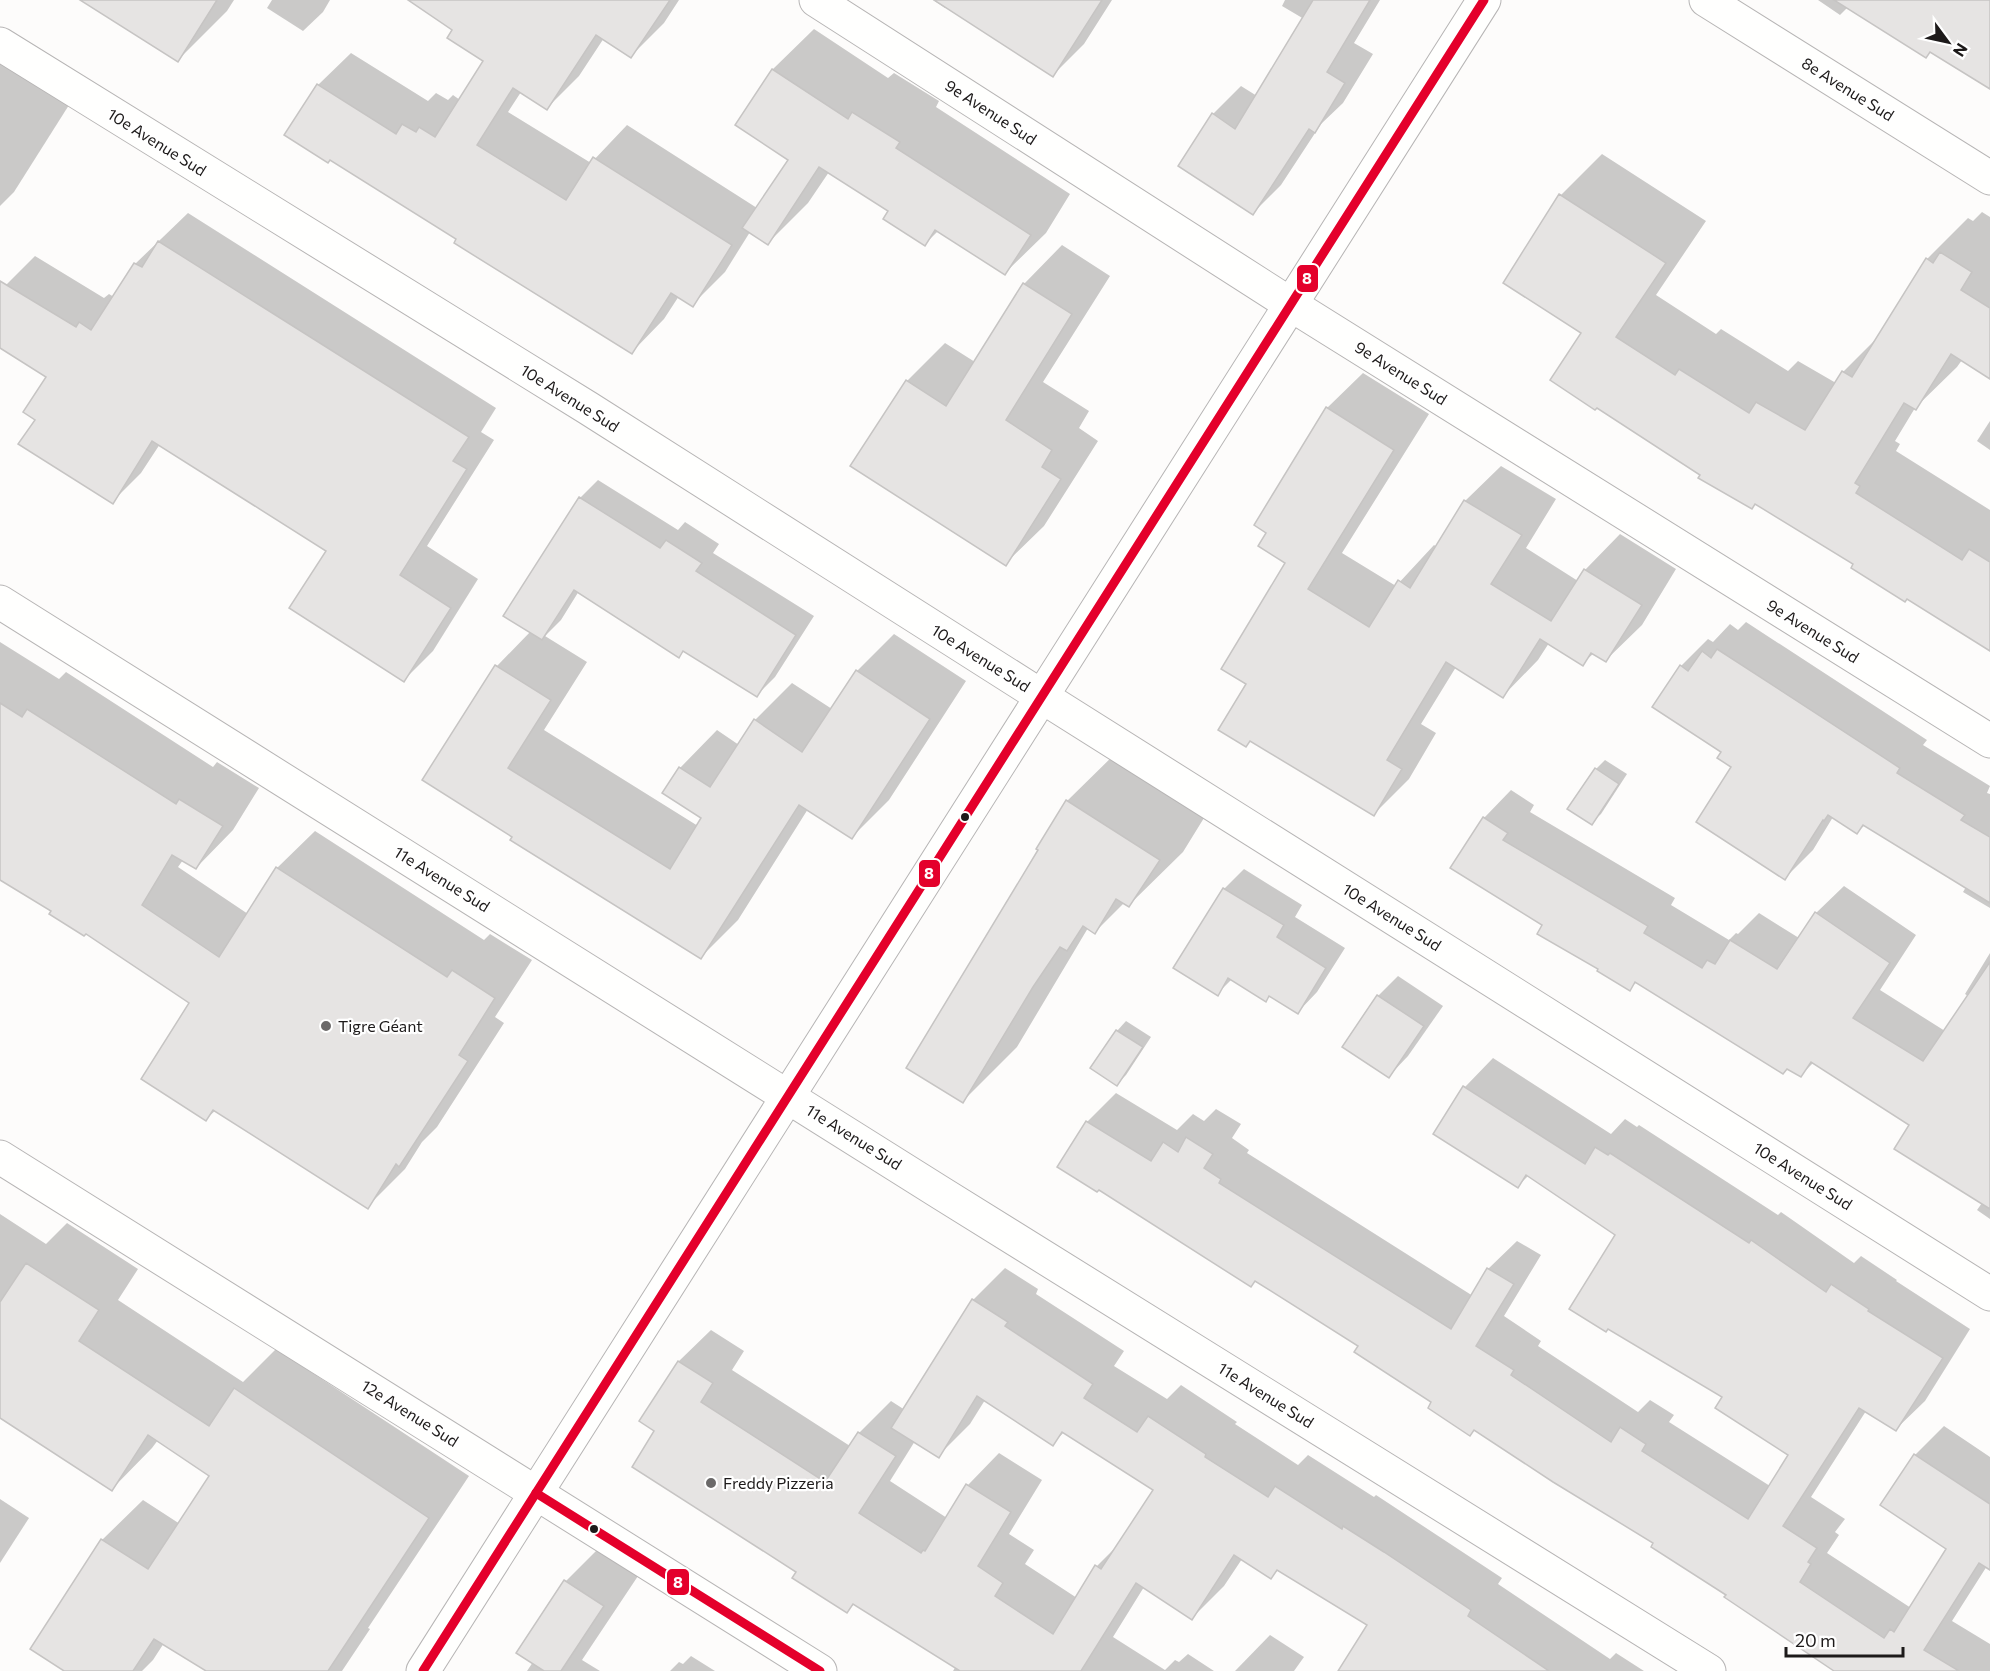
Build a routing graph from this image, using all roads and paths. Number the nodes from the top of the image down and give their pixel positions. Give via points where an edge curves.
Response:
1 (816, 0) edge
2 (1484, 0) edge
3 (1706, 0) edge
4 (0, 44) edge
5 (1990, 178) edge
6 (1290, 304) junction
7 (0, 602) edge
8 (1041, 696) junction
9 (1990, 741) edge
10 (788, 1096) junction
11 (0, 1157) edge
12 (1990, 1293) edge
13 (536, 1493) junction
14 (423, 1671) edge
15 (820, 1671) edge
16 (1708, 1671) edge

1 - 6 street, 9e Avenue Sud
2 - 6 street
3 - 5 street, 8e Avenue Sud
4 - 8 street, 10e Avenue Sud via 578,402
6 - 8 street
6 - 9 street, 9e Avenue Sud
7 - 10 street, 11e Avenue Sud
8 - 10 street
8 - 12 street, 10e Avenue Sud
10 - 13 street
10 - 16 street, 11e Avenue Sud
11 - 13 street, 12e Avenue Sud
13 - 14 street
13 - 15 street, 12e Avenue Sud

